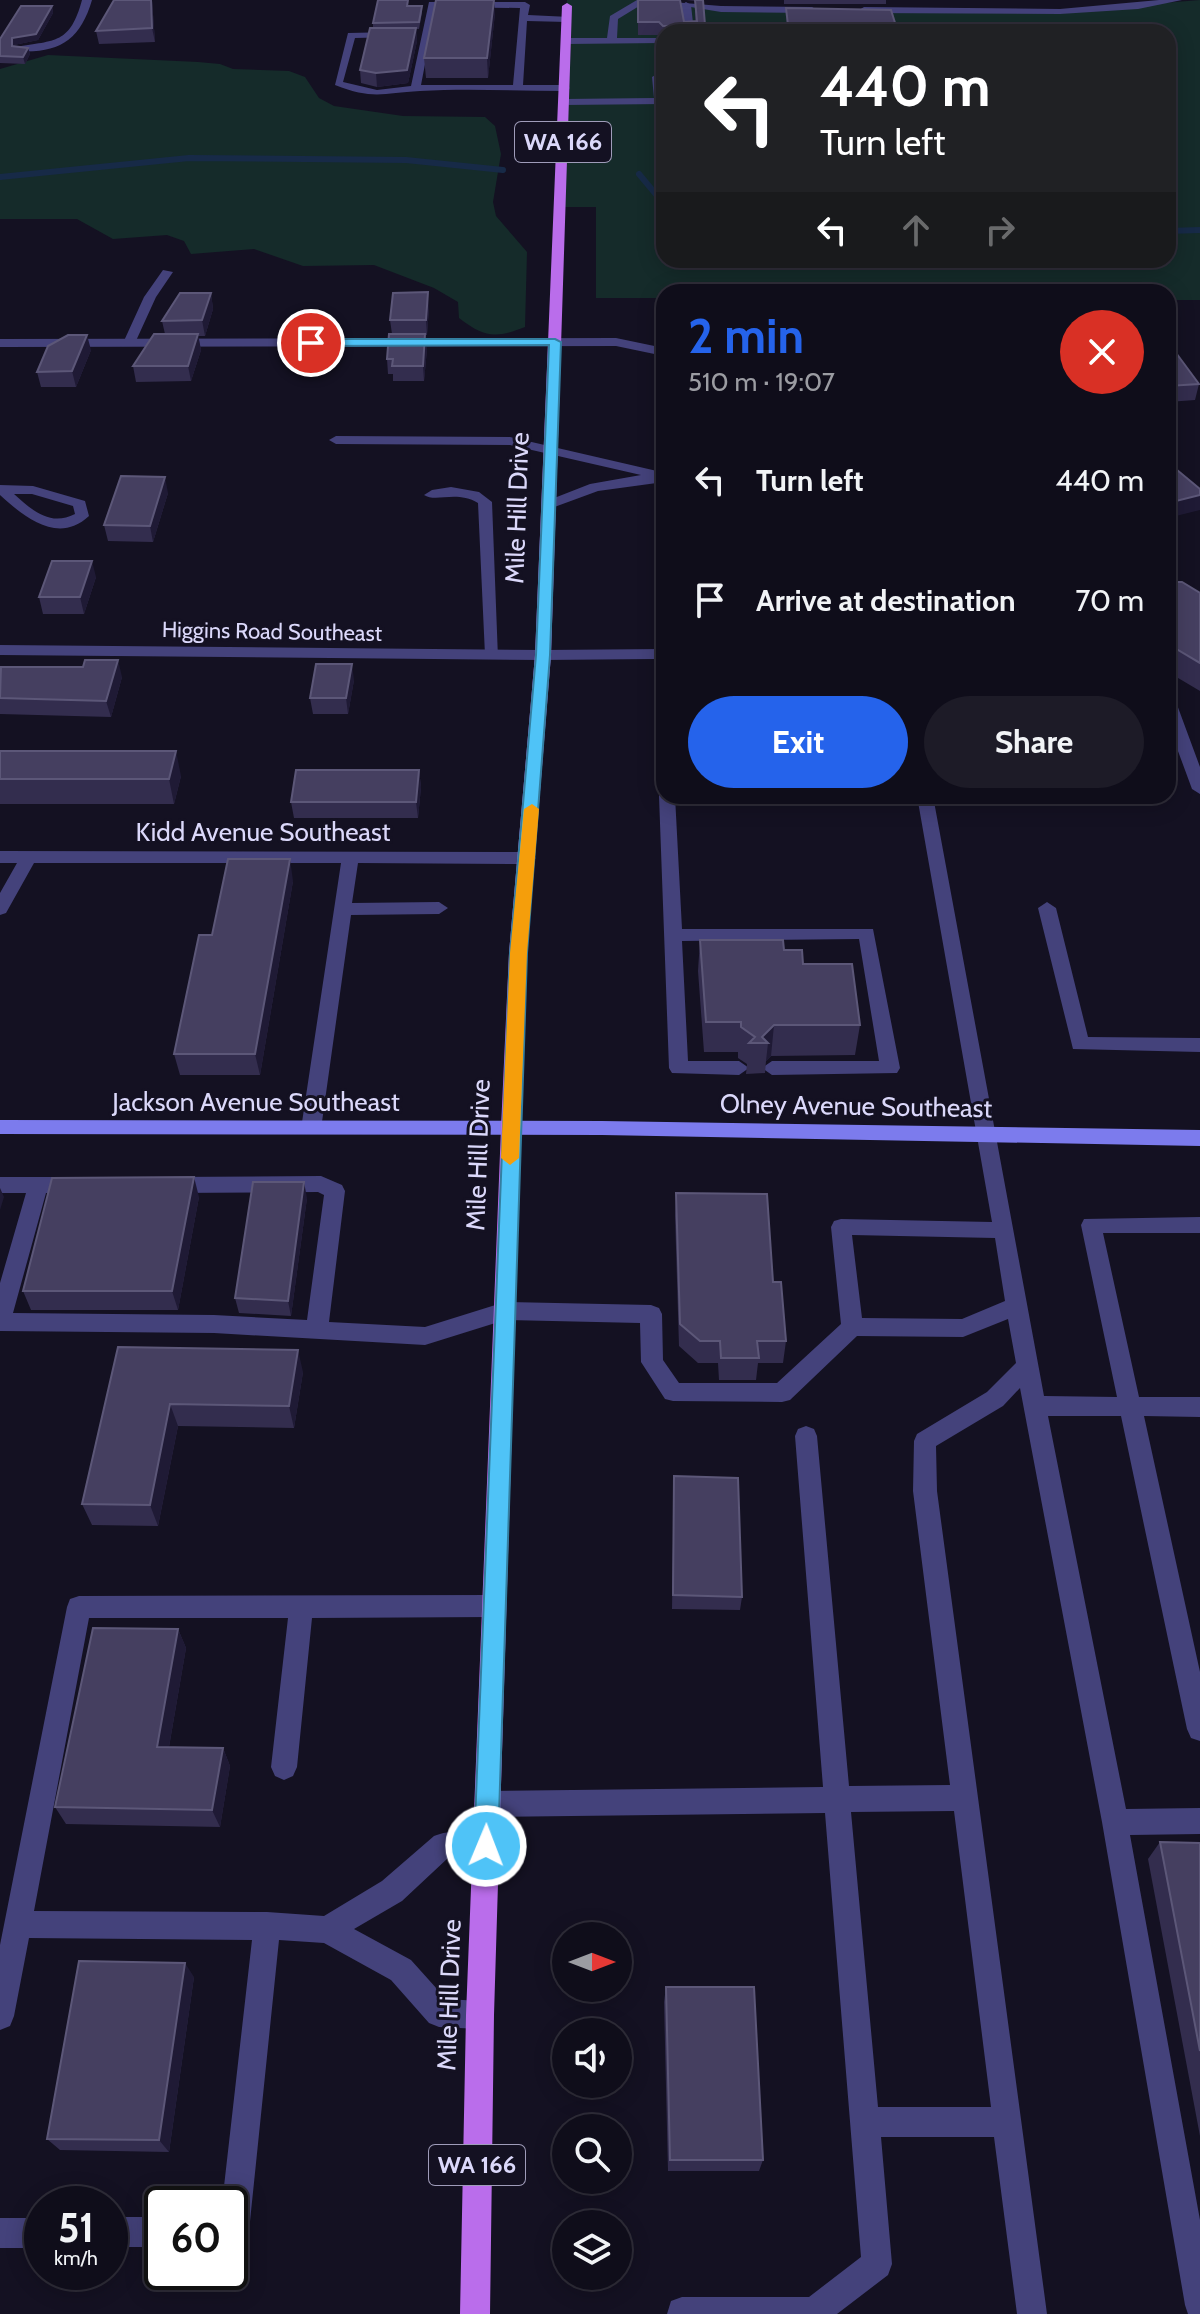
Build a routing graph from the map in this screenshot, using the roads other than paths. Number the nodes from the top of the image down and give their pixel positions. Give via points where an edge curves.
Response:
1 (87, 0) edge
2 (644, 0) edge
3 (653, 0) edge
4 (1177, 0) edge
5 (432, 2) edge
6 (567, 3) edge
7 (701, 4) edge
8 (686, 5) junction
9 (772, 5) edge
10 (820, 10) edge
11 (852, 10) edge
12 (523, 18) junction
13 (567, 19) junction
14 (688, 24) edge
15 (426, 35) junction
16 (567, 41) junction
17 (612, 41) junction
18 (656, 41) edge
19 (19, 49) edge
20 (416, 88) junction
21 (518, 88) junction
22 (565, 88) junction
23 (656, 101) edge
24 (564, 102) junction
25 (167, 272) dead end
26 (555, 342) junction
27 (0, 343) edge
28 (129, 343) junction
29 (656, 350) edge
30 (336, 440) dead end
31 (552, 449) junction
32 (656, 476) edge
33 (656, 478) edge
34 (0, 489) edge
35 (431, 495) dead end
36 (549, 505) junction
37 (0, 650) edge
38 (656, 654) edge
39 (493, 655) junction
40 (543, 655) junction
41 (1176, 724) edge
42 (1200, 789) edge
43 (667, 804) edge
44 (926, 804) edge
45 (0, 857) edge
46 (29, 857) junction
47 (350, 858) junction
48 (527, 858) junction
49 (439, 908) dead end
50 (1047, 908) dead end
51 (0, 909) edge
52 (343, 909) junction
53 (673, 935) junction
54 (1200, 1045) edge
55 (739, 1068) dead end
56 (772, 1068) dead end
57 (0, 1127) edge
58 (511, 1128) junction
59 (311, 1129) junction
60 (988, 1134) junction
61 (1200, 1138) edge
62 (0, 1185) edge
63 (38, 1185) junction
64 (101, 1185) edge
65 (148, 1185) edge
66 (1200, 1225) edge
67 (1004, 1230) junction
68 (1017, 1306) junction
69 (505, 1311) junction
70 (0, 1322) edge
71 (852, 1327) junction
72 (317, 1330) junction
73 (1027, 1366) junction
74 (1035, 1406) junction
75 (1130, 1407) junction
76 (1200, 1407) edge
77 (806, 1436) dead end
78 (494, 1606) junction
79 (301, 1607) junction
80 (1200, 1729) edge
81 (284, 1767) dead end
82 (965, 1798) junction
83 (835, 1800) junction
84 (487, 1804) junction
85 (1200, 1821) edge
86 (1115, 1822) junction
87 (486, 1846) junction
88 (18, 1924) junction
89 (267, 1926) junction
90 (327, 1930) junction
91 (480, 2015) junction
92 (0, 2016) edge
93 (864, 2122) junction
94 (1007, 2122) junction
95 (239, 2186) edge
96 (0, 2233) edge
97 (24, 2233) edge
98 (1200, 2305) edge
99 (682, 2312) edge
100 (475, 2314) edge
101 (1032, 2314) edge

1 - 19 street via 80,26 70,38
2 - 17 street via 613,18
3 - 8 street
4 - 11 street via 1076,10
5 - 12 street via 525,5
5 - 15 street
6 - 13 main road, Mile Hill Drive / WA 166
7 - 8 street
7 - 9 street
8 - 14 street
9 - 10 street
12 - 13 street
12 - 21 street
13 - 16 main road, Mile Hill Drive / WA 166
15 - 20 street
15 - 20 street via 351,35 338,83 357,91
16 - 17 street
16 - 22 main road, Mile Hill Drive / WA 166
17 - 18 street
20 - 21 street
21 - 22 street
22 - 24 main road, Mile Hill Drive / WA 166
23 - 24 street
24 - 26 main road, Mile Hill Drive / WA 166
25 - 28 street
26 - 28 street
26 - 29 street via 616,342
26 - 31 main road, Mile Hill Drive / WA 166
27 - 28 street
30 - 31 street via 510,441
31 - 32 street
31 - 36 main road, Mile Hill Drive / WA 166
33 - 36 street via 595,487
34 - 34 street via 33,490 80,504 82,516 67,526 52,526
35 - 39 street via 451,491 485,502
36 - 40 main road, Mile Hill Drive / WA 166
37 - 39 street, Higgins Road Southeast
38 - 40 street, Higgins Road Southeast
39 - 40 street, Higgins Road Southeast
40 - 48 main road, Mile Hill Drive / WA 166
41 - 42 street
43 - 53 street
44 - 60 street
45 - 46 street, Kidd Avenue Southeast
46 - 47 street, Kidd Avenue Southeast
46 - 51 street
47 - 48 street, Kidd Avenue Southeast
47 - 52 street
48 - 58 main road, Mile Hill Drive / WA 166
49 - 52 street
50 - 54 street via 1080,1044
52 - 59 street
53 - 55 street via 679,1068
53 - 56 street via 867,933 890,1068
57 - 59 main road, Jackson Avenue Southeast
58 - 59 main road, Jackson Avenue Southeast
58 - 60 main road, Olney Avenue Southeast
58 - 69 main road, Mile Hill Drive / WA 166
60 - 61 main road, Olney Avenue Southeast
60 - 67 street
62 - 63 street
63 - 64 street
63 - 70 street
65 - 72 street via 321,1184 335,1191
66 - 75 street via 1091,1225
67 - 68 street
67 - 71 street via 841,1227
68 - 71 street via 963,1328
68 - 73 street
69 - 71 street via 651,1314 652,1362 673,1392 782,1393
69 - 72 street via 425,1336
69 - 78 main road, Mile Hill Drive / WA 166
70 - 72 street
73 - 74 street
73 - 82 street via 995,1399 925,1441 925,1491
74 - 75 street
74 - 86 street
75 - 76 street
75 - 80 street
77 - 83 street
78 - 79 street
78 - 84 main road, Mile Hill Drive / WA 166
79 - 81 street
79 - 88 street via 79,1607
82 - 83 street
82 - 94 street
83 - 84 street
83 - 93 street
84 - 87 main road, Mile Hill Drive / WA 166
85 - 86 street
86 - 98 street
87 - 90 street via 443,1845 392,1891
87 - 91 main road, Mile Hill Drive / WA 166
88 - 89 street
88 - 92 street
89 - 90 street
89 - 95 street
90 - 91 street via 401,1970 439,2013
91 - 100 main road, Mile Hill Drive / WA 166
93 - 94 street
93 - 99 street via 877,2264 814,2312
94 - 101 street
96 - 97 street

